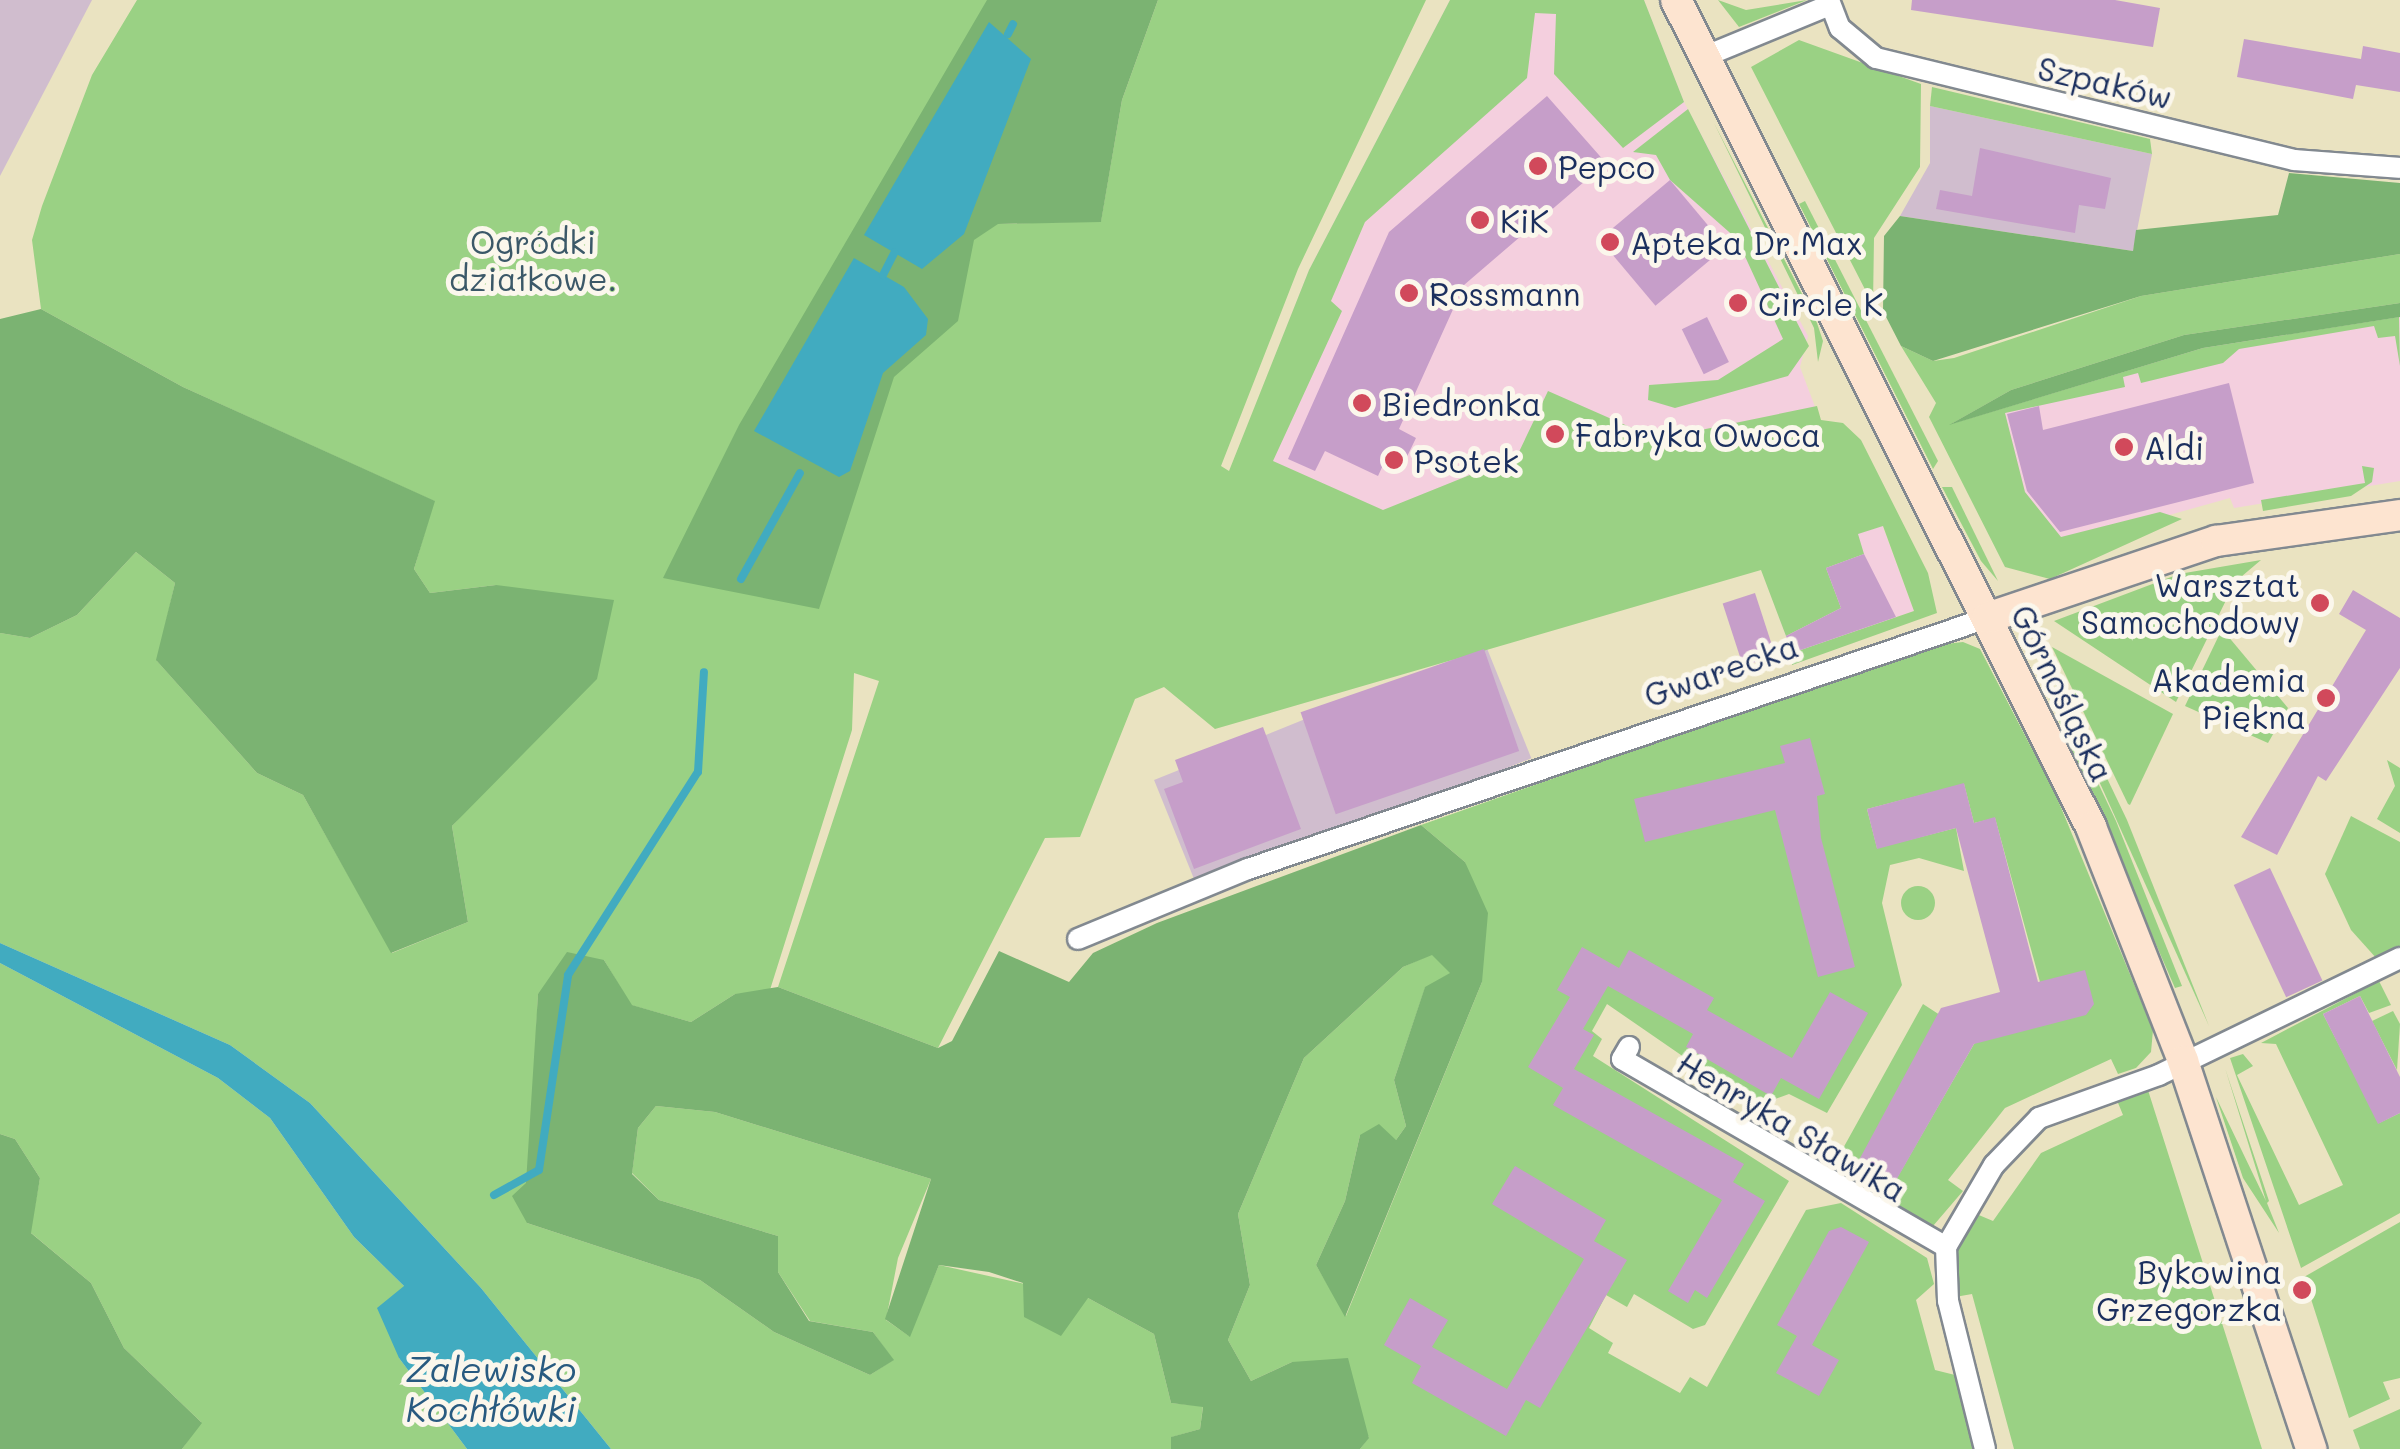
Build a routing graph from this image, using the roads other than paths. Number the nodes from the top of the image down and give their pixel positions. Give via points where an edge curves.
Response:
1 (1676, 0) edge
2 (1827, 3) edge
3 (1701, 58) junction
4 (2400, 168) edge
5 (2400, 515) edge
6 (1987, 618) junction
7 (1078, 939) dead end
8 (2400, 958) edge
9 (1629, 1047) dead end
10 (2183, 1061) junction
11 (1946, 1247) junction
12 (1986, 1449) edge
13 (2311, 1449) edge

1 - 3 street, Górnośląska
2 - 3 street
2 - 4 street, Szpaków via 1876,58 2294,160
3 - 6 street, Górnośląska
5 - 6 street, Gwarecka via 2216,542
6 - 7 street, Gwarecka via 1248,868
6 - 10 street, Górnośląska via 2090,827
8 - 10 street
9 - 11 street, Henryka Sławika via 1622,1059
10 - 11 street via 2025,1128
10 - 13 street, Górnośląska
11 - 12 street via 1948,1301

